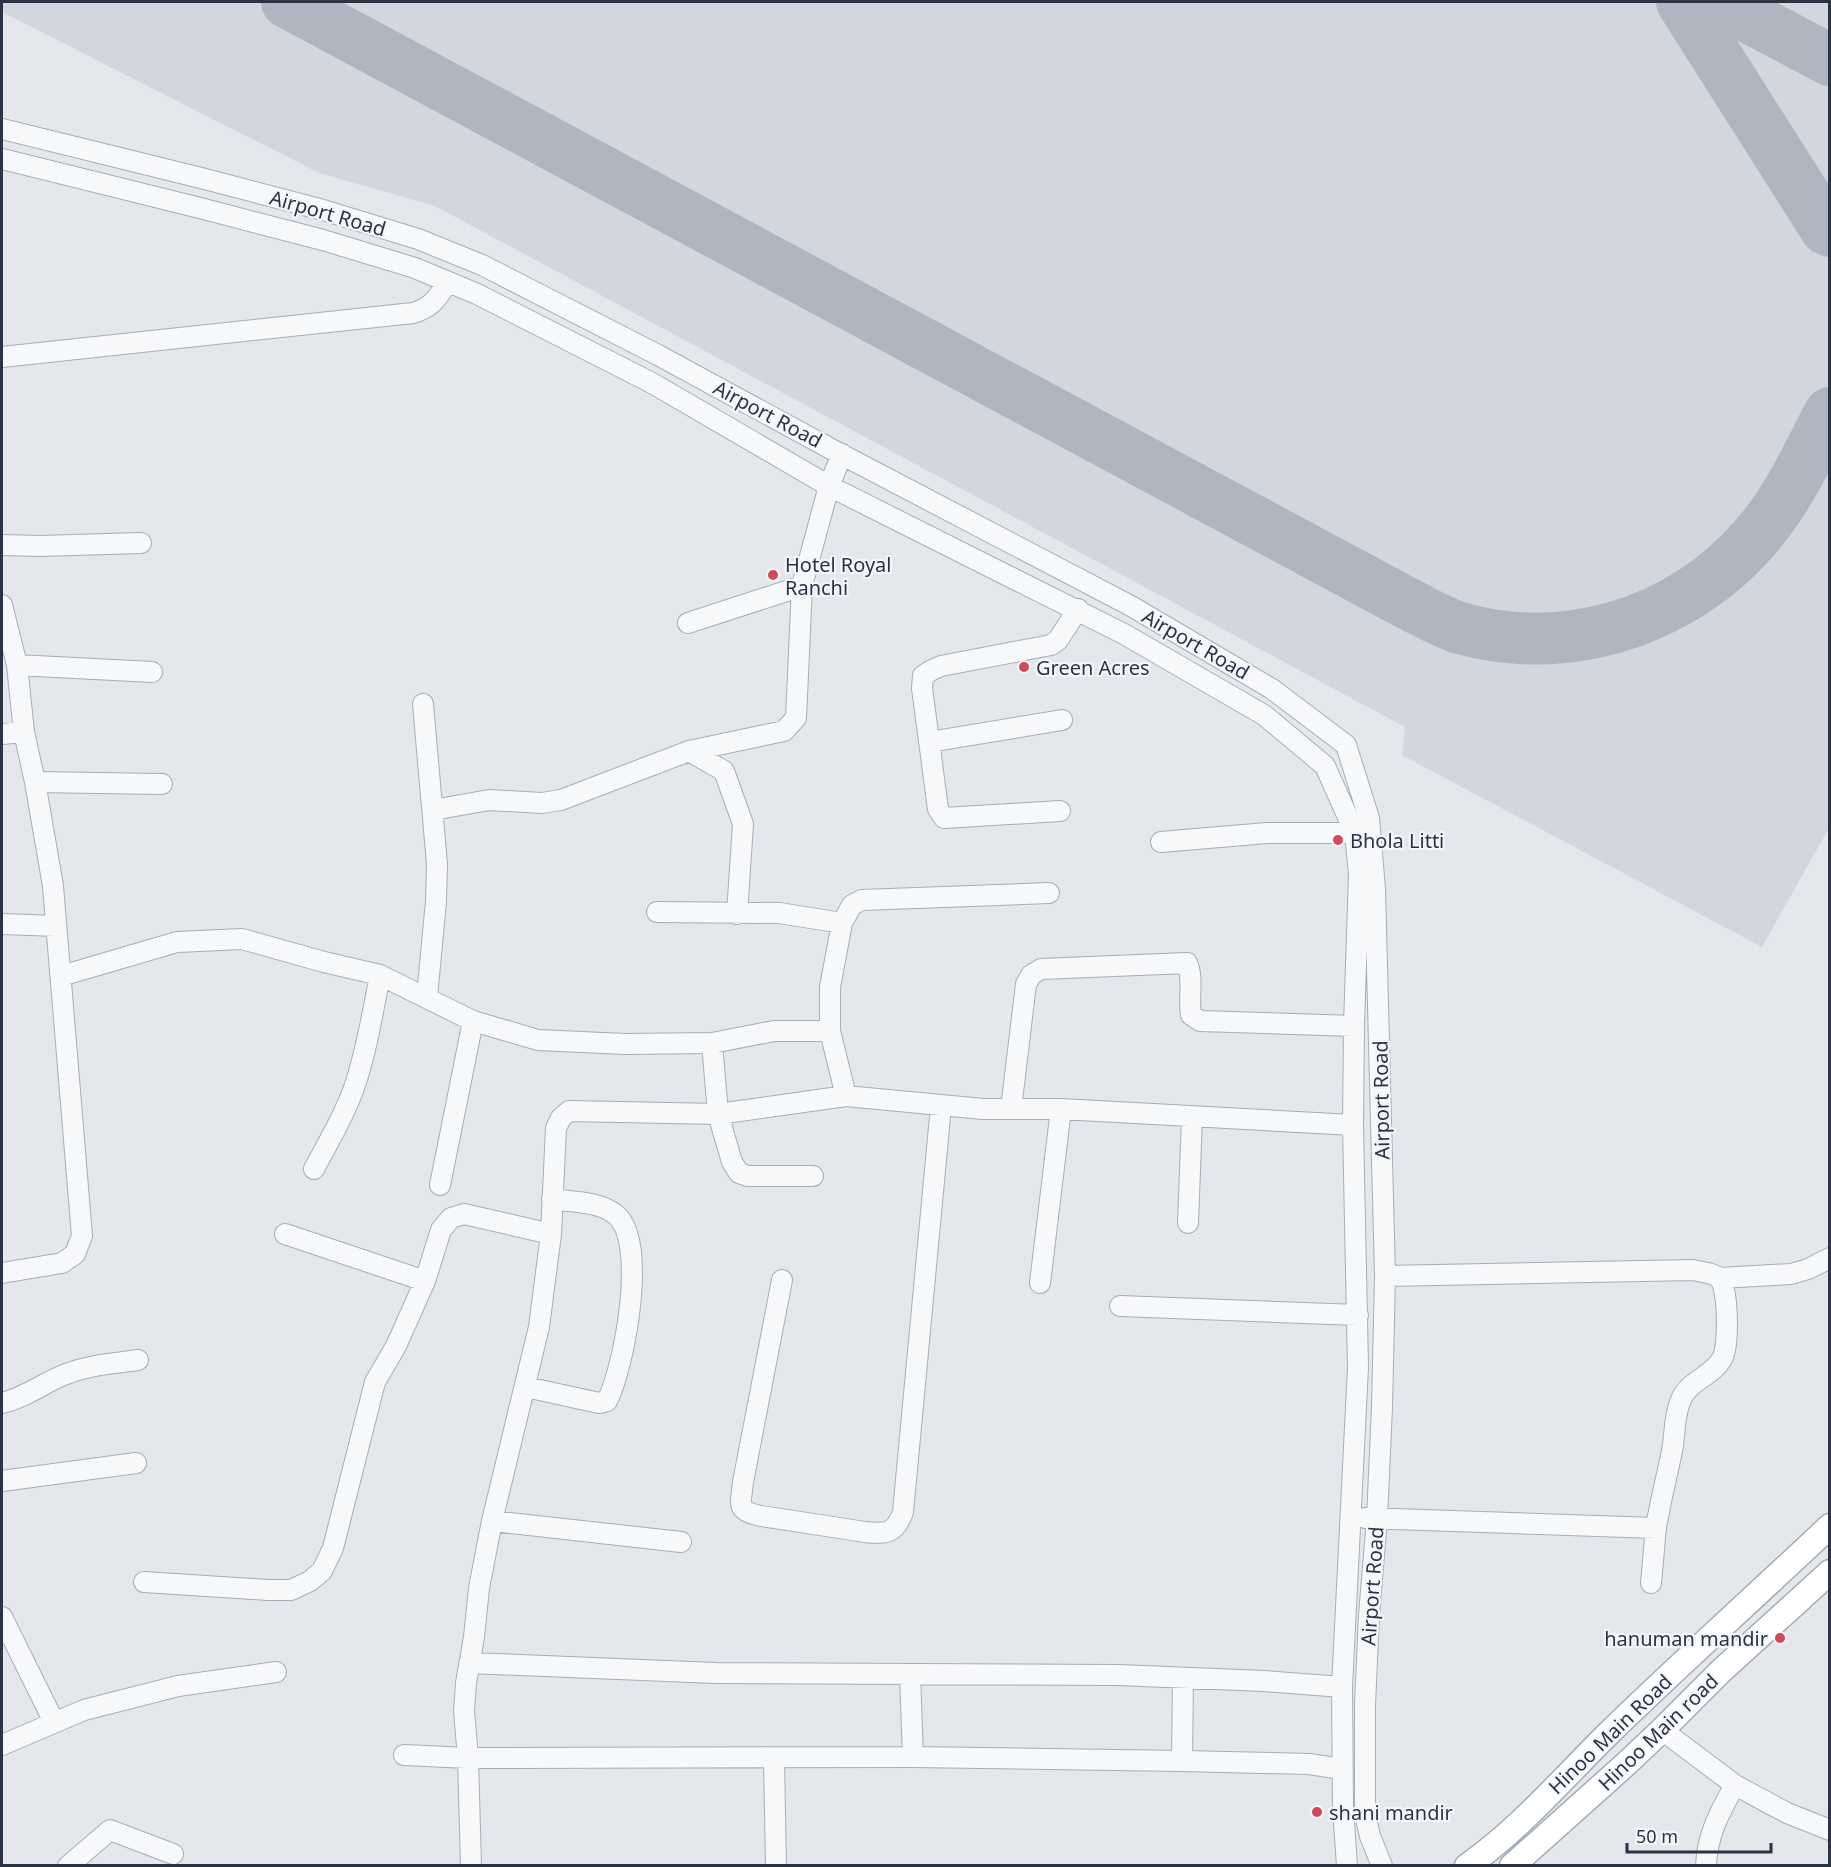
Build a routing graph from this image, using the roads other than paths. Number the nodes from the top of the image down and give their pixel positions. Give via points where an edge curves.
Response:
1 (2, 129) edge
2 (2, 159) edge
3 (448, 282) junction
4 (2, 357) edge
5 (842, 454) junction
6 (829, 486) junction
7 (141, 543) dead end
8 (2, 545) edge
9 (802, 586) junction
10 (2, 605) edge
11 (1078, 609) junction
12 (688, 623) dead end
13 (17, 665) junction
14 (152, 672) dead end
15 (423, 704) dead end
16 (1062, 720) dead end
17 (24, 732) junction
18 (2, 734) edge
19 (929, 742) junction
20 (689, 751) junction
21 (35, 782) junction
22 (162, 784) dead end
23 (433, 810) junction
24 (1060, 811) dead end
25 (1355, 833) junction
26 (1161, 842) dead end
27 (1048, 893) dead end
28 (657, 912) dead end
29 (737, 914) junction
30 (842, 923) junction
31 (2, 924) edge
32 (56, 926) junction
33 (380, 975) junction
34 (61, 976) junction
35 (427, 997) junction
36 (473, 1021) junction
37 (1354, 1026) junction
38 (830, 1031) junction
39 (712, 1043) junction
40 (846, 1096) junction
41 (941, 1106) junction
42 (1011, 1109) junction
43 (1061, 1109) junction
44 (718, 1114) junction
45 (1191, 1117) junction
46 (1353, 1125) junction
47 (314, 1169) dead end
48 (813, 1176) dead end
49 (440, 1185) dead end
50 (552, 1199) junction
51 (1188, 1223) dead end
52 (285, 1234) dead end
53 (551, 1234) junction
54 (1830, 1258) edge
55 (2, 1273) edge
56 (1385, 1276) junction
57 (1719, 1278) junction
58 (782, 1280) dead end
59 (424, 1281) junction
60 (1040, 1283) dead end
61 (1120, 1306) dead end
62 (1358, 1315) junction
63 (138, 1360) dead end
64 (526, 1386) junction
65 (2, 1404) edge
66 (136, 1463) dead end
67 (2, 1481) edge
68 (1351, 1517) junction
69 (1377, 1519) junction
70 (492, 1521) junction
71 (1830, 1526) edge
72 (1656, 1528) junction
73 (681, 1542) dead end
74 (1830, 1572) edge
75 (144, 1582) dead end
76 (1651, 1583) dead end
77 (2, 1617) edge
78 (470, 1663) junction
79 (276, 1672) dead end
80 (910, 1674) junction
81 (1183, 1678) junction
82 (1342, 1688) junction
83 (54, 1722) junction
84 (1662, 1730) junction
85 (2, 1745) edge
86 (404, 1755) dead end
87 (913, 1757) junction
88 (468, 1758) junction
89 (774, 1758) junction
90 (1182, 1761) junction
91 (1342, 1769) junction
92 (1735, 1785) junction
93 (1830, 1830) edge
94 (173, 1854) dead end
95 (68, 1866) edge
96 (471, 1866) edge
97 (776, 1866) edge
98 (1347, 1866) edge
99 (1382, 1866) edge
100 (1467, 1866) edge
101 (1512, 1866) edge
102 (1706, 1866) edge

1 - 5 street, Airport Road via 212,180 418,239 493,270
2 - 3 street, Airport Road via 322,240
3 - 4 street via 432,304 412,312
3 - 6 street, Airport Road via 652,383
5 - 6 street
5 - 56 street, Airport Road via 1131,606 1272,689 1346,745 1369,818 1375,889
6 - 9 street
6 - 11 street, Airport Road
7 - 8 street
9 - 12 street
9 - 20 street via 795,718 784,731
10 - 13 street
11 - 19 street via 1051,645 941,666 923,676
11 - 25 street, Airport Road via 1264,715 1325,766
13 - 14 street
13 - 17 street
15 - 23 street
16 - 19 street
17 - 18 street
17 - 21 street
19 - 24 street via 938,808 944,818
20 - 23 street via 561,800 489,800
20 - 29 street via 724,771 743,824
21 - 22 street
21 - 32 street
23 - 35 street via 436,901
25 - 26 street via 1267,833
25 - 37 street, Airport Road via 1359,874
27 - 30 street via 862,900 852,905
28 - 29 street
29 - 30 street via 779,913
30 - 38 street via 830,987
31 - 32 street
32 - 34 street
33 - 34 street via 242,939 177,942
33 - 35 street
33 - 47 street via 355,1084
34 - 55 street via 82,1236 75,1254 62,1263
35 - 36 street
36 - 39 street via 538,1040
36 - 49 street
37 - 42 street via 1200,1021 1191,1016 1187,963 1041,969 1026,984
37 - 46 street, Airport Road
38 - 39 street via 774,1031
38 - 40 street
39 - 44 street
40 - 41 street
40 - 44 street
41 - 42 street
41 - 58 street via 903,1512 890,1532 865,1532 748,1514 742,1507 743,1482
42 - 43 street
43 - 45 street
43 - 60 street
44 - 48 street via 739,1173
44 - 50 street via 569,1111 556,1128
45 - 46 street
45 - 51 street
46 - 62 street, Airport Road
50 - 53 street
50 - 64 street via 595,1205 614,1213 625,1228 630,1250 632,1298 626,1336 607,1401 599,1403
52 - 59 street
53 - 59 street via 464,1214 451,1218 441,1230
53 - 64 street via 539,1327
54 - 57 street via 1791,1274
56 - 57 street via 1693,1270
56 - 69 street, Airport Road
57 - 72 street via 1726,1297 1726,1348 1722,1360 1684,1392 1679,1404
59 - 75 street via 396,1346 375,1382 333,1548 321,1571 291,1590
61 - 62 street
62 - 68 street, Airport Road
63 - 65 street via 69,1373
64 - 70 street
66 - 67 street
68 - 69 street
68 - 82 street, Airport Road
69 - 72 street
69 - 99 street, Airport Road via 1369,1616 1365,1801 1370,1836
70 - 73 street
70 - 78 street
71 - 100 main road, Hinoo Main Road via 1506,1834
72 - 76 street
74 - 84 main road, Hinoo Main road
77 - 83 street
78 - 80 street
78 - 88 street via 464,1711
79 - 83 street via 178,1686 84,1710
80 - 81 street
80 - 87 street
81 - 82 street
81 - 90 street
82 - 91 street, Airport Road
83 - 85 street
84 - 92 street
84 - 101 main road, Hinoo Main road
86 - 88 street
87 - 89 street
87 - 90 street
88 - 89 street
88 - 96 street
89 - 97 street
90 - 91 street via 1309,1764
91 - 98 street, Airport Road
92 - 93 street via 1787,1813
92 - 102 street via 1711,1832
94 - 95 street via 110,1830

